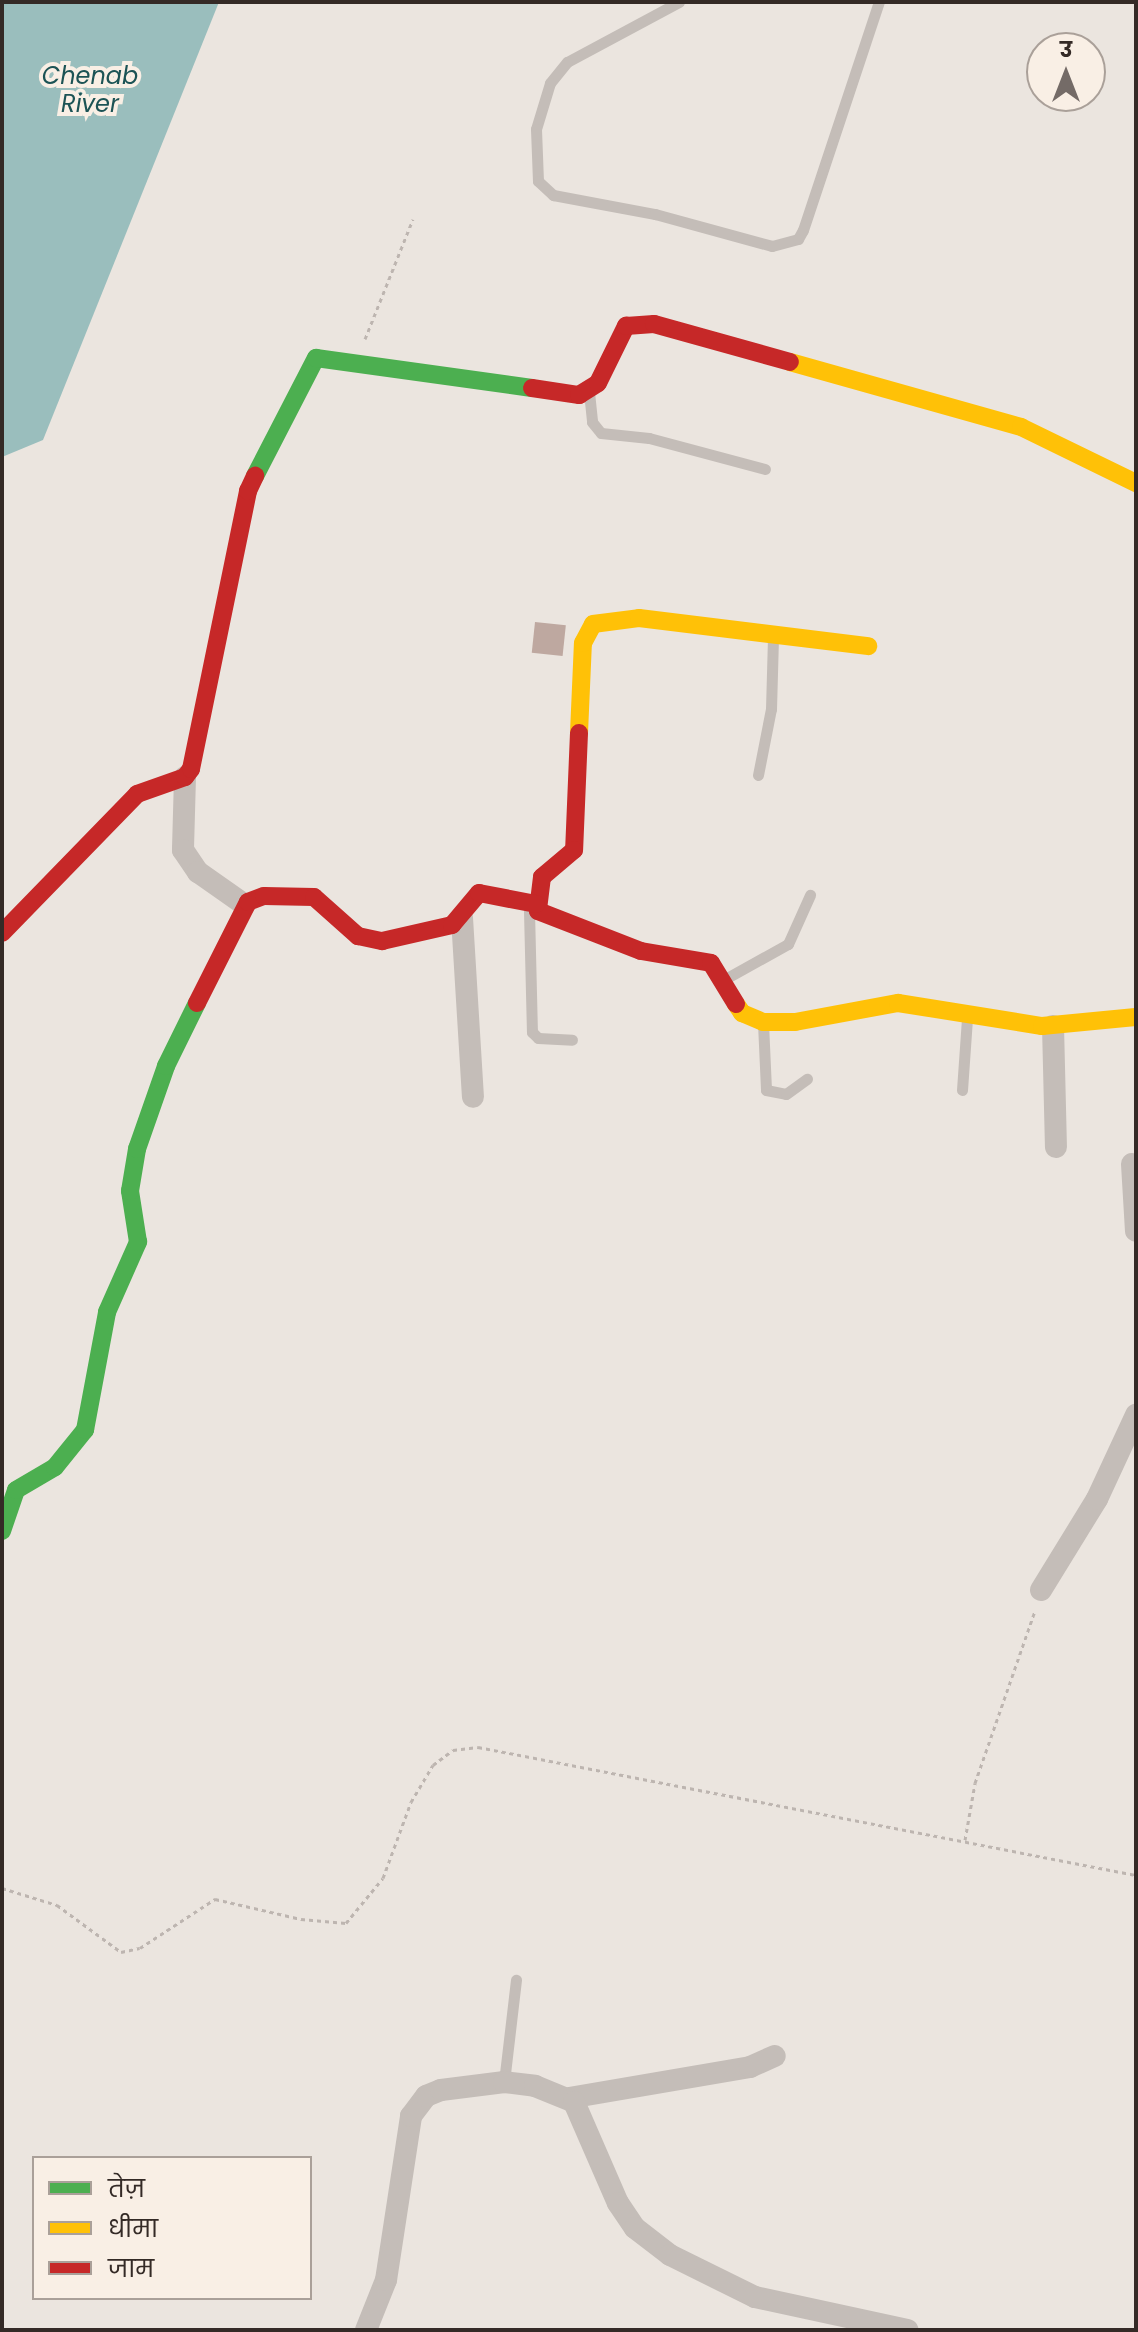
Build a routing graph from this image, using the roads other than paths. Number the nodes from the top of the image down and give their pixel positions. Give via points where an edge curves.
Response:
1 (679, 2) edge
2 (879, 2) edge
3 (589, 391) junction
4 (765, 469) dead end
5 (1136, 483) edge
6 (773, 633) junction
7 (868, 646) dead end
8 (758, 775) dead end
9 (185, 777) junction
10 (810, 895) dead end
11 (533, 903) junction
12 (245, 905) junction
13 (462, 918) junction
14 (2, 933) edge
15 (725, 979) junction
16 (967, 1013) junction
17 (1136, 1017) edge
18 (763, 1022) junction
19 (1053, 1026) junction
20 (572, 1040) dead end
21 (807, 1079) dead end
22 (962, 1090) dead end
23 (473, 1097) dead end
24 (1056, 1147) dead end
25 (1132, 1164) dead end
26 (1136, 1223) edge
27 (1136, 1415) edge
28 (2, 1531) edge
29 (1041, 1590) road end
30 (516, 1980) dead end
31 (775, 2056) dead end
32 (504, 2082) junction
33 (569, 2098) junction
34 (366, 2330) edge
35 (907, 2330) edge

1 - 2 lane via 567,62 550,83 536,129 538,181 553,195 655,214 772,246 798,239 803,230
3 - 4 lane via 592,422 601,433 649,438
3 - 5 street via 626,326 654,324 1021,427
3 - 9 street via 552,394 324,356 308,366 248,491 194,756
6 - 7 street
6 - 8 lane via 771,709
6 - 11 street via 639,618 604,619 586,631 574,850 542,877
9 - 12 street via 183,850 198,872
9 - 14 street via 137,794
10 - 15 lane via 788,944
11 - 13 street via 479,893
11 - 15 street via 543,915 641,951 711,963
11 - 20 lane via 532,1032 538,1038
12 - 13 street via 264,896 314,897 358,936 382,941 428,933
12 - 28 street via 166,1066 137,1149 130,1191 138,1242 107,1312 85,1430 55,1467 16,1490
13 - 23 street
15 - 18 street via 742,1013
16 - 18 street via 898,1003 795,1022
16 - 19 street
16 - 22 lane
17 - 19 street
18 - 21 lane via 766,1090 786,1094
19 - 24 street
25 - 26 street
27 - 29 street via 1097,1499
30 - 32 lane
31 - 33 street via 750,2067
32 - 33 street
32 - 34 street via 441,2090 426,2096 411,2116 386,2280
33 - 35 street via 581,2112 598,2166 618,2203 650,2242 755,2297

